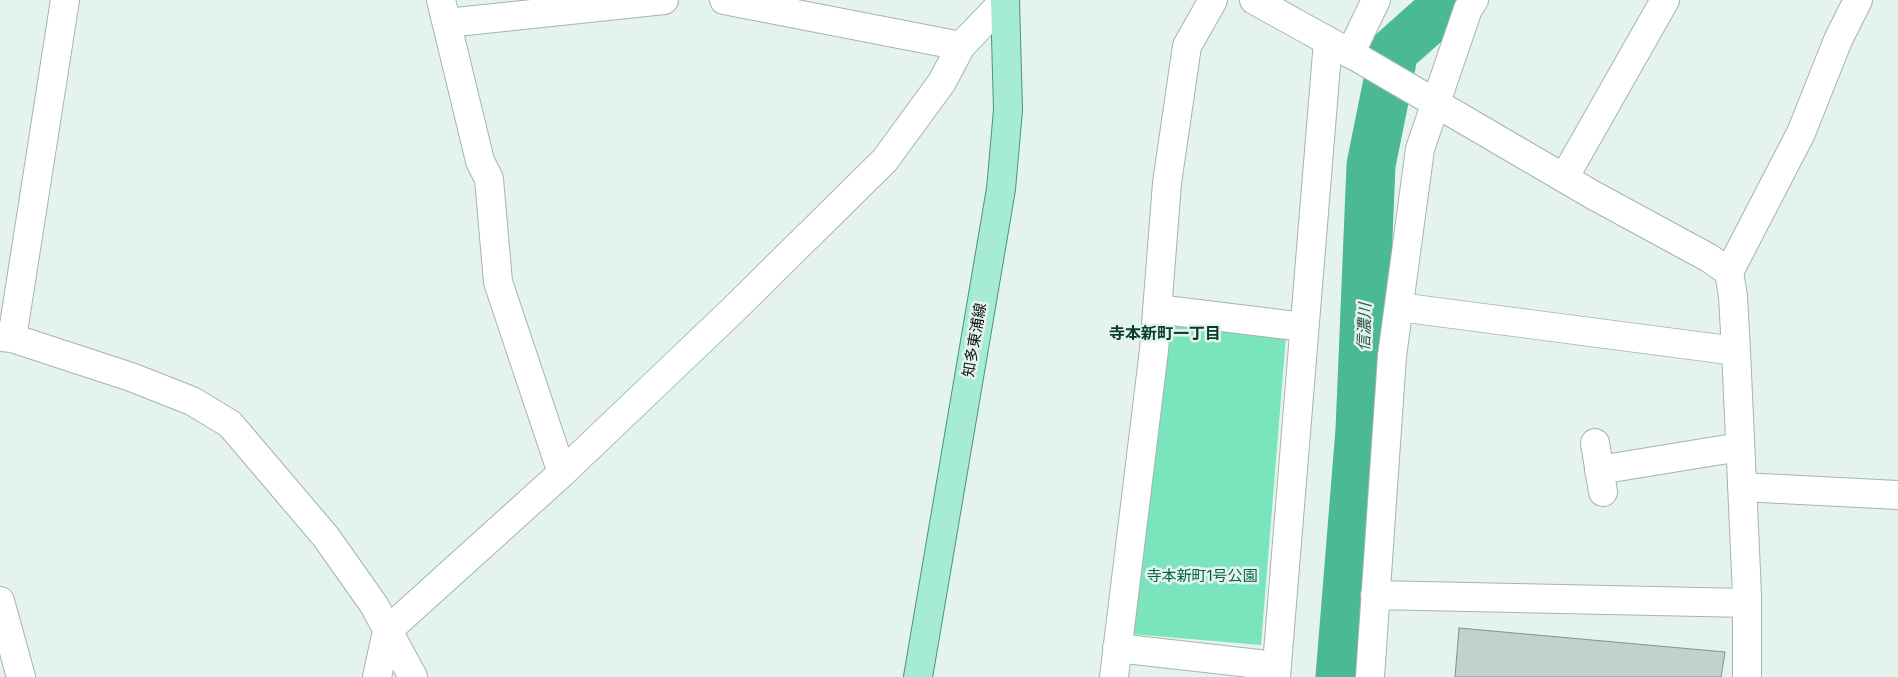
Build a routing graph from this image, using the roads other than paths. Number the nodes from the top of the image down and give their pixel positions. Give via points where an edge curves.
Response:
1 (65, 0) edge
2 (664, 0) edge
3 (724, 0) edge
4 (1005, 0) edge
5 (1212, 0) edge
6 (1254, 0) edge
7 (1376, 0) edge
8 (1474, 0) edge
9 (1665, 0) edge
10 (1858, 0) edge
11 (444, 11) edge
12 (961, 46) junction
13 (1345, 50) junction
14 (1435, 103) junction
15 (1564, 178) junction
16 (1729, 272) junction
17 (1399, 307) junction
18 (1157, 309) junction
19 (1304, 326) junction
20 (6, 338) edge
21 (1736, 351) junction
22 (1595, 443) dead end
23 (1740, 447) junction
24 (562, 473) junction
25 (1742, 487) junction
26 (1898, 495) edge
27 (1376, 596) junction
28 (0, 601) edge
29 (1747, 603) junction
30 (387, 631) junction
31 (1117, 648) junction
32 (1276, 671) edge
33 (21, 677) edge
34 (377, 677) edge
35 (413, 677) edge
36 (918, 677) edge
37 (1114, 677) edge
38 (1370, 677) edge
39 (1747, 677) edge

1 - 20 street
2 - 11 street
3 - 12 street
4 - 12 street
4 - 36 main road, 知多東浦線 via 1008,110 1001,189
5 - 18 street via 1187,46 1167,183
6 - 13 street
7 - 13 street
8 - 14 street
9 - 15 street
10 - 16 street via 1838,40 1801,133
11 - 24 street via 480,161 489,179 498,282
12 - 24 street via 942,82 885,160
13 - 14 street
13 - 19 street
14 - 15 street
14 - 17 street via 1420,149
15 - 16 street via 1710,258
16 - 21 street
17 - 21 street
17 - 27 street via 1392,356
18 - 19 street
18 - 31 street
19 - 32 street
20 - 30 street via 131,377 192,400 230,424 326,537 374,605
21 - 23 street
22 - 23 street via 1601,481
23 - 25 street
24 - 30 street
25 - 26 street
25 - 29 street
27 - 29 street
27 - 38 street
28 - 33 street
29 - 39 street
30 - 34 street
30 - 35 street
31 - 32 street
31 - 37 street

